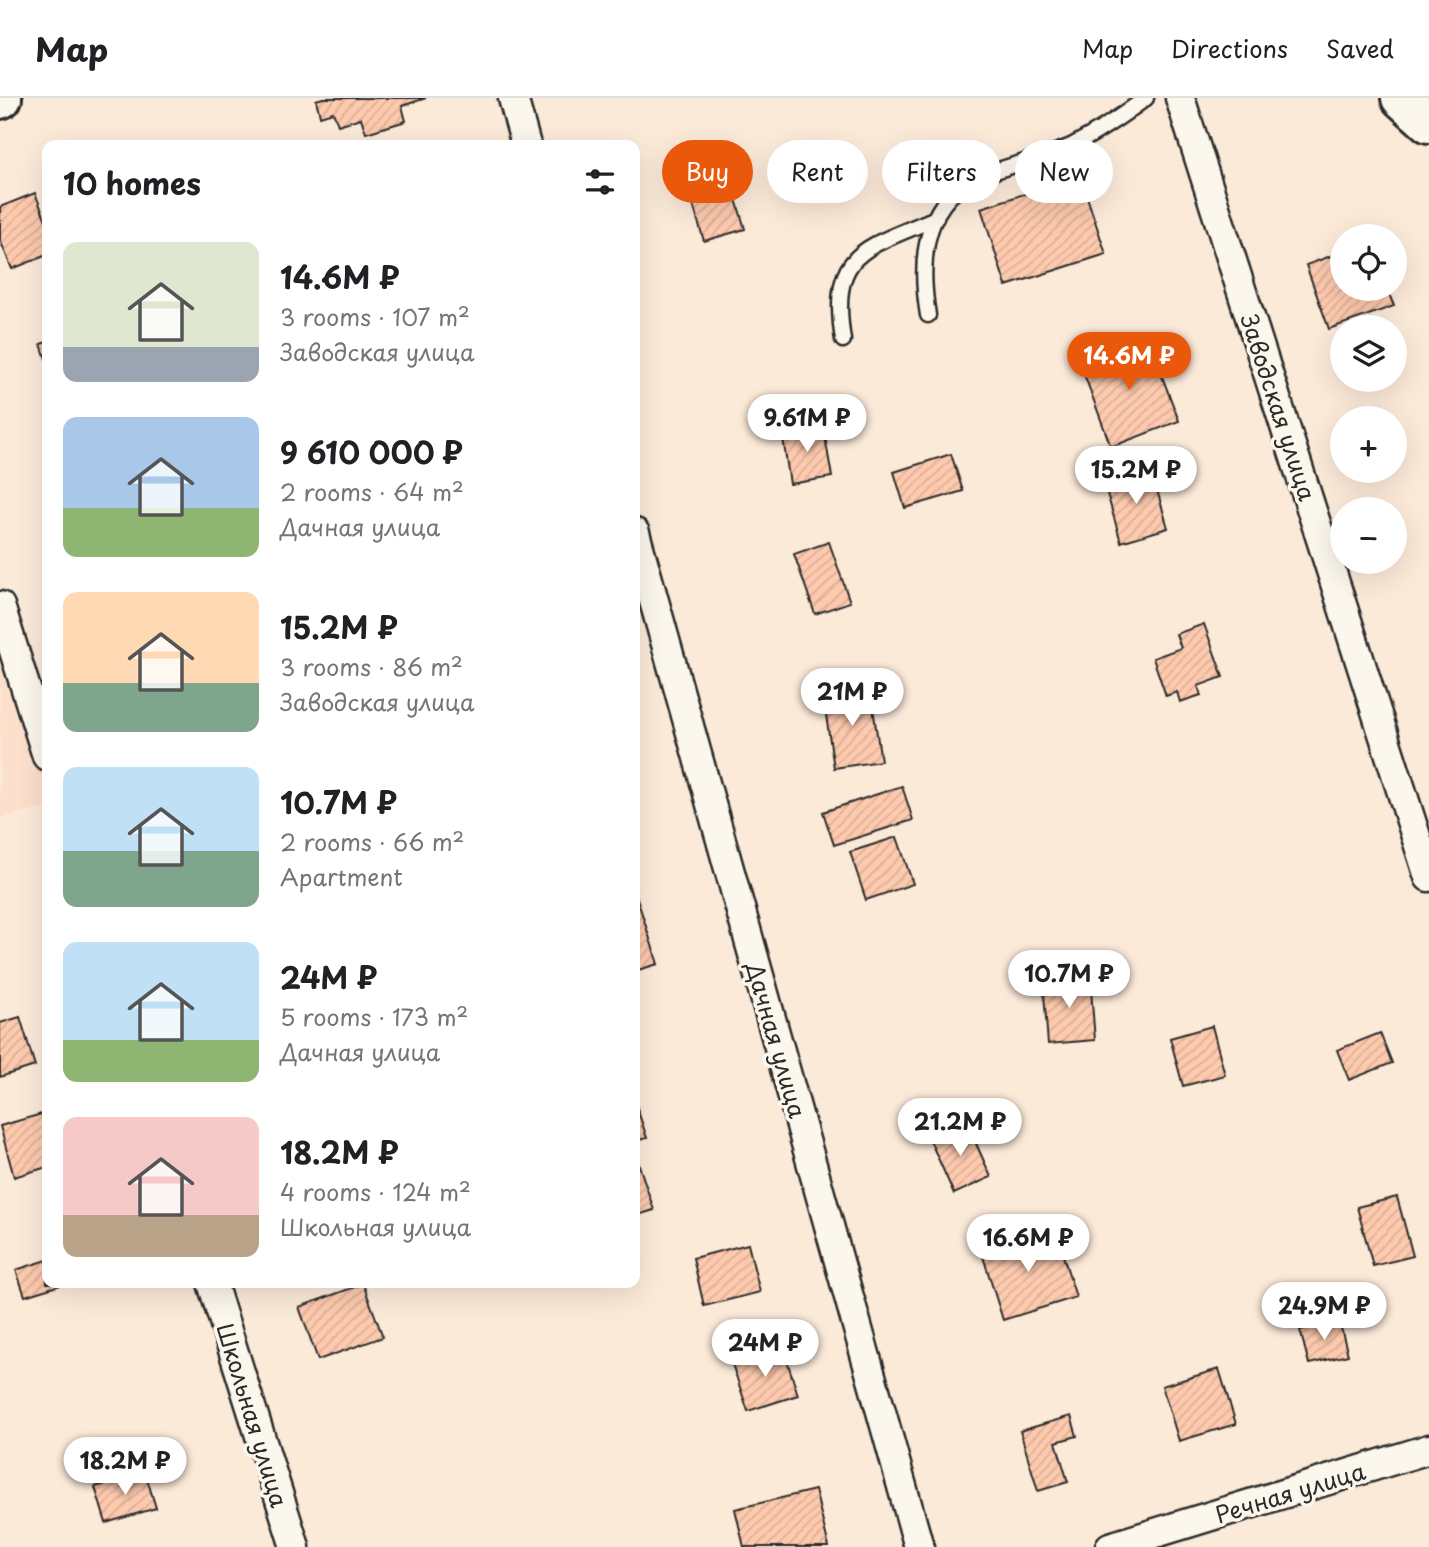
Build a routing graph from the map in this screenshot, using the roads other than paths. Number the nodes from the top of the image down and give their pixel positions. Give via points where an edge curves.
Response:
1 (513, 98) edge
2 (1146, 98) edge
3 (1180, 98) edge
4 (1401, 98) edge
5 (1429, 123) edge
6 (526, 140) edge
7 (936, 218) junction
8 (928, 315) dead end
9 (843, 340) dead end
10 (640, 551) edge
11 (0, 606) edge
12 (42, 741) edge
13 (1429, 877) edge
14 (214, 1288) edge
15 (1429, 1449) edge
16 (295, 1547) edge
17 (919, 1547) edge
18 (1110, 1547) edge

1 - 6 street
2 - 7 lane via 1072,145 971,181 950,196
3 - 13 street, Заводская улица
4 - 5 street
7 - 8 lane via 925,247 922,279
7 - 9 lane via 862,250 849,265 839,288
10 - 17 street, Дачная улица
11 - 12 street
14 - 16 street, Школьная улица
15 - 18 street, Речная улица

